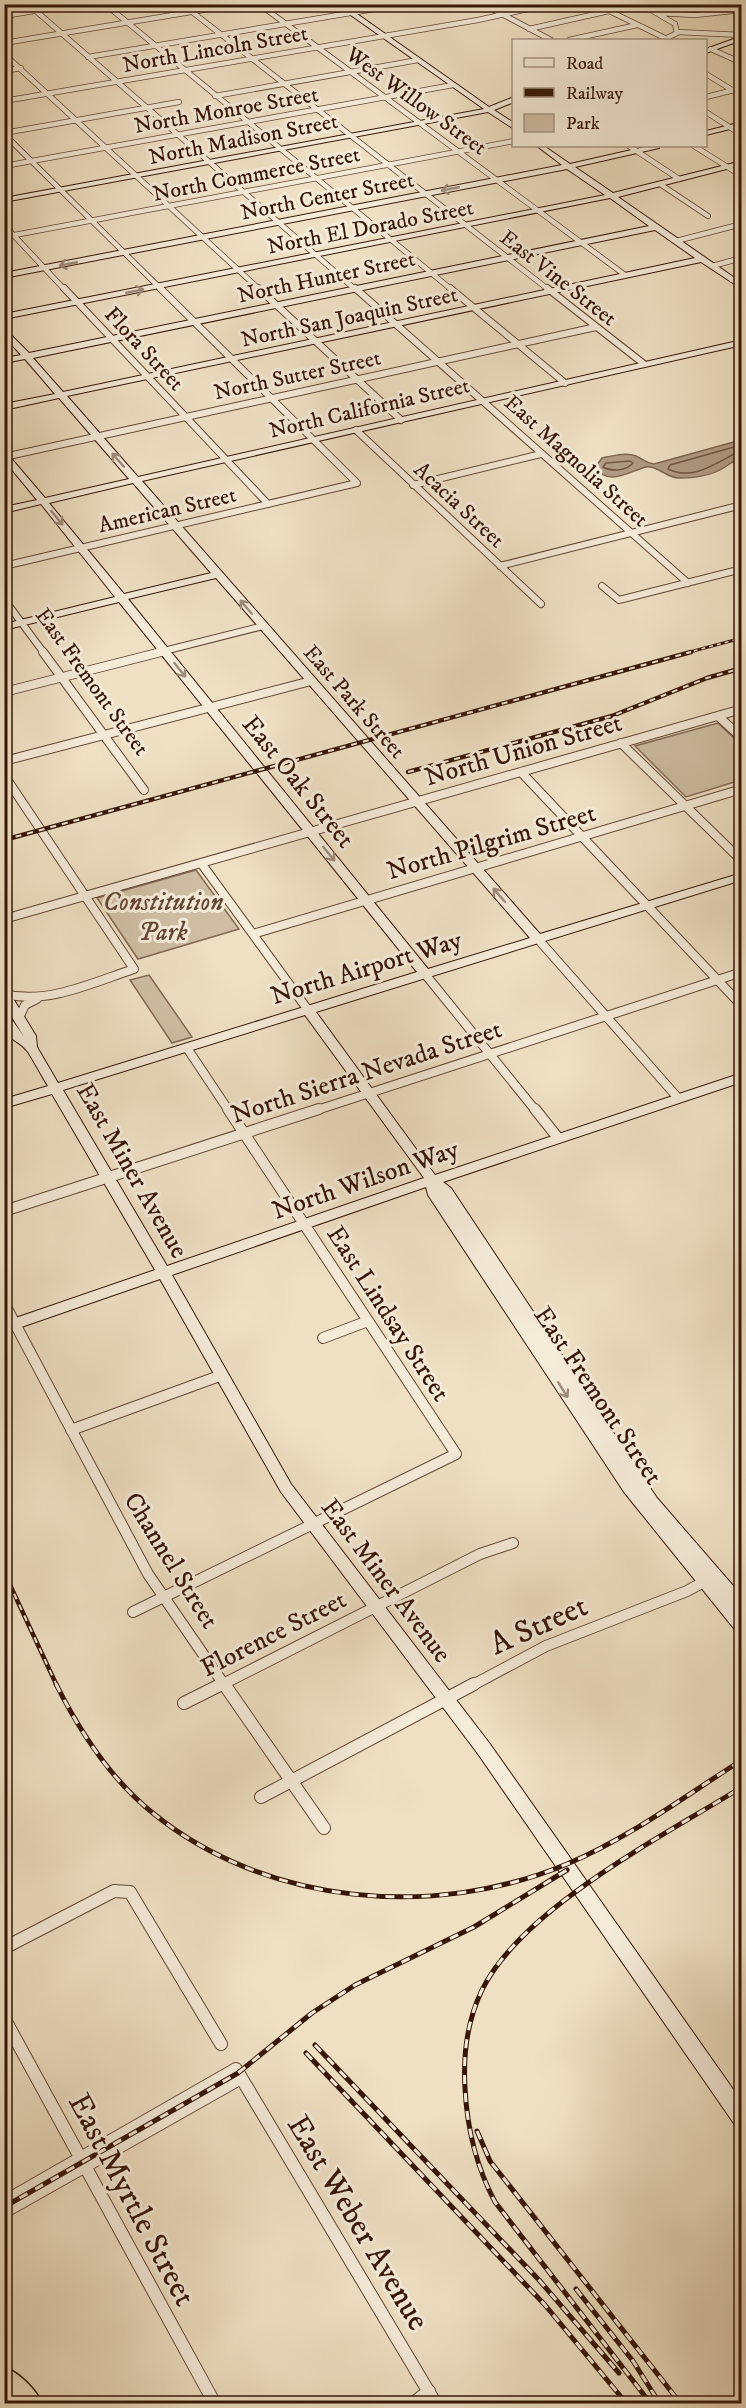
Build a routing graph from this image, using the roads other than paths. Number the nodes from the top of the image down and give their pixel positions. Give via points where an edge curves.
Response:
1 (28, 4) edge
2 (75, 4) edge
3 (105, 4) edge
4 (182, 4) edge
5 (239, 4) edge
6 (259, 4) edge
7 (338, 4) edge
8 (483, 4) edge
9 (550, 4) edge
10 (595, 4) edge
11 (641, 4) edge
12 (726, 4) edge
13 (398, 5) edge
14 (740, 10) edge
15 (35, 11) junction
16 (609, 11) junction
17 (192, 12) junction
18 (658, 13) junction
19 (351, 14) junction
20 (502, 15) junction
21 (4, 16) edge
22 (127, 23) junction
23 (286, 24) junction
24 (637, 25) junction
25 (529, 29) junction
26 (677, 32) junction
27 (61, 34) junction
28 (221, 35) junction
29 (384, 36) junction
30 (741, 36) edge
31 (549, 39) edge
32 (574, 39) edge
33 (664, 39) edge
34 (668, 39) edge
35 (4, 43) edge
36 (156, 46) junction
37 (318, 48) junction
38 (708, 50) edge
39 (4, 54) edge
40 (88, 57) junction
41 (252, 59) junction
42 (418, 60) junction
43 (741, 63) edge
44 (21, 68) junction
45 (185, 70) junction
46 (4, 71) edge
47 (350, 72) junction
48 (707, 75) edge
49 (117, 82) junction
50 (284, 84) junction
51 (453, 85) junction
52 (741, 88) edge
53 (732, 90) junction
54 (48, 94) junction
55 (216, 96) junction
56 (707, 96) edge
57 (741, 96) edge
58 (385, 97) junction
59 (512, 97) edge
60 (512, 97) edge
61 (475, 100) junction
62 (4, 101) edge
63 (495, 101) junction
64 (179, 102) dead end
65 (146, 108) junction
66 (486, 108) junction
67 (317, 110) junction
68 (707, 113) edge
69 (76, 120) junction
70 (248, 122) junction
71 (421, 124) junction
72 (741, 124) edge
73 (512, 126) edge
74 (730, 127) junction
75 (4, 133) edge
76 (707, 133) edge
77 (177, 135) junction
78 (741, 135) edge
79 (352, 136) junction
80 (512, 141) edge
81 (106, 147) junction
82 (541, 147) edge
83 (696, 147) edge
84 (633, 148) edge
85 (281, 150) junction
86 (458, 151) junction
87 (32, 161) junction
88 (209, 163) junction
89 (741, 163) edge
90 (388, 165) junction
91 (4, 166) edge
92 (569, 166) junction
93 (727, 166) junction
94 (137, 176) junction
95 (741, 176) edge
96 (316, 178) junction
97 (679, 179) junction
98 (497, 180) junction
99 (660, 184) junction
100 (61, 190) junction
101 (243, 192) junction
102 (426, 194) junction
103 (611, 196) junction
104 (4, 200) edge
105 (169, 206) junction
106 (353, 208) junction
107 (538, 210) junction
108 (708, 216) dead end
109 (92, 221) junction
110 (278, 223) junction
111 (741, 224) edge
112 (4, 225) edge
113 (465, 225) junction
114 (656, 227) junction
115 (14, 235) junction
116 (4, 237) edge
117 (203, 237) junction
118 (391, 240) junction
119 (676, 241) junction
120 (581, 242) junction
121 (125, 252) junction
122 (315, 255) junction
123 (507, 257) junction
124 (741, 258) edge
125 (702, 259) junction
126 (712, 266) junction
127 (45, 268) junction
128 (239, 270) junction
129 (431, 273) junction
130 (625, 275) junction
131 (4, 276) edge
132 (741, 278) edge
133 (732, 280) junction
134 (159, 286) junction
135 (741, 287) edge
136 (353, 289) junction
137 (550, 291) junction
138 (78, 303) junction
139 (276, 305) junction
140 (474, 308) junction
141 (4, 317) edge
142 (195, 322) junction
143 (394, 325) junction
144 (596, 327) junction
145 (4, 330) edge
146 (112, 339) junction
147 (315, 341) junction
148 (741, 342) edge
149 (518, 344) junction
150 (28, 356) junction
151 (232, 359) junction
152 (4, 361) edge
153 (439, 361) junction
154 (644, 364) junction
155 (148, 377) junction
156 (357, 380) junction
157 (565, 382) junction
158 (62, 395) junction
159 (272, 398) junction
160 (483, 401) junction
161 (4, 407) edge
162 (186, 417) junction
163 (400, 420) junction
164 (356, 430) junction
165 (98, 436) junction
166 (314, 440) junction
167 (541, 454) junction
168 (5, 456) edge
169 (226, 459) junction
170 (136, 480) junction
171 (413, 485) junction
172 (43, 501) junction
173 (268, 504) junction
174 (741, 505) edge
175 (4, 510) edge
176 (176, 526) junction
177 (632, 533) junction
178 (81, 548) junction
179 (4, 566) edge
180 (500, 566) junction
181 (741, 569) edge
182 (218, 574) junction
183 (688, 583) junction
184 (602, 586) dead end
185 (122, 598) junction
186 (4, 599) edge
187 (541, 604) dead end
188 (22, 622) junction
189 (263, 626) junction
190 (4, 627) edge
191 (164, 651) junction
192 (62, 677) junction
193 (311, 681) junction
194 (4, 692) edge
195 (210, 707) junction
196 (741, 709) edge
197 (718, 716) junction
198 (106, 735) junction
199 (741, 738) edge
200 (621, 743) junction
201 (4, 761) edge
202 (520, 772) junction
203 (4, 775) edge
204 (741, 789) edge
205 (144, 790) dead end
206 (417, 801) junction
207 (684, 806) junction
208 (311, 831) junction
209 (582, 837) junction
210 (741, 861) edge
211 (201, 863) junction
212 (476, 868) junction
213 (741, 876) edge
214 (85, 896) junction
215 (366, 900) junction
216 (647, 906) junction
217 (4, 919) edge
218 (253, 934) junction
219 (538, 939) junction
220 (741, 972) edge
221 (425, 974) junction
222 (717, 980) junction
223 (5, 993) edge
224 (47, 994) junction
225 (741, 1006) edge
226 (308, 1010) junction
227 (605, 1016) junction
228 (5, 1018) edge
229 (19, 1018) junction
230 (31, 1047) junction
231 (187, 1048) junction
232 (489, 1053) junction
233 (741, 1077) edge
234 (56, 1089) junction
235 (370, 1093) junction
236 (678, 1098) junction
237 (4, 1104) edge
238 (243, 1133) junction
239 (558, 1138) junction
240 (107, 1178) junction
241 (433, 1181) junction
242 (4, 1211) edge
243 (306, 1223) junction
244 (163, 1274) junction
245 (4, 1303) edge
246 (368, 1321) junction
247 (10, 1326) edge
248 (323, 1338) dead end
249 (222, 1375) junction
250 (71, 1430) junction
251 (312, 1524) junction
252 (513, 1543) dead end
253 (708, 1579) junction
254 (165, 1596) junction
255 (376, 1606) junction
256 (741, 1608) edge
257 (133, 1612) dead end
258 (741, 1626) edge
259 (224, 1683) junction
260 (446, 1699) junction
261 (184, 1703) dead end
262 (292, 1780) junction
263 (261, 1797) dead end
264 (324, 1828) dead end
265 (4, 1948) edge
266 (4, 2019) edge
267 (221, 2044) dead end
268 (741, 2119) edge
269 (82, 2162) junction
270 (4, 2202) edge
271 (4, 2212) edge
272 (4, 2379) edge
273 (433, 2397) edge
274 (30, 2403) edge
275 (215, 2403) edge
276 (412, 2403) edge

1 - 15 street, East Magnolia Street
2 - 15 street
3 - 22 street
4 - 17 street, East Vine Street
5 - 17 street
6 - 23 street, West Willow Street
7 - 19 street
8 - 20 street
9 - 20 street, North Lincoln Street
10 - 16 street
11 - 18 street
12 - 14 street
13 - 19 street
14 - 18 street via 695,15
15 - 21 street
15 - 27 street, East Magnolia Street
16 - 24 street
16 - 25 street
17 - 22 street
17 - 28 street, East Vine Street
18 - 26 street via 672,22
19 - 23 street
19 - 29 street
20 - 25 street
20 - 29 street, North Lincoln Street
22 - 27 street
22 - 36 street
23 - 28 street
23 - 37 street, West Willow Street
24 - 32 street
24 - 33 street
25 - 31 street
26 - 30 street
26 - 34 street
27 - 35 street
27 - 40 street, East Magnolia Street
28 - 36 street
28 - 41 street, East Vine Street
29 - 37 street, North Lincoln Street
29 - 42 street
30 - 38 street
36 - 40 street
36 - 45 street
37 - 41 street, North Lincoln Street
37 - 47 street, West Willow Street
38 - 43 street
39 - 44 street
40 - 49 street, East Magnolia Street
41 - 45 street, North Lincoln Street
41 - 50 street, East Vine Street
42 - 47 street
42 - 51 street
44 - 46 street
44 - 54 street
45 - 49 street, North Lincoln Street
45 - 55 street
47 - 50 street
47 - 58 street, West Willow Street
48 - 53 street
49 - 54 street, North Lincoln Street
49 - 65 street, East Magnolia Street
50 - 55 street
50 - 67 street, East Vine Street
51 - 58 street, North Monroe Street
51 - 61 street
52 - 53 street
53 - 56 street
53 - 57 street
54 - 62 street, North Lincoln Street
54 - 69 street
55 - 70 street
58 - 67 street, North Monroe Street
58 - 71 street, West Willow Street
59 - 63 street
60 - 66 street, North Madison Street
61 - 63 street
61 - 66 street
63 - 66 street
64 - 65 street
65 - 69 street
65 - 77 street, East Magnolia Street
66 - 71 street, North Madison Street
66 - 73 street
67 - 70 street, North Monroe Street
67 - 79 street, East Vine Street
68 - 74 street
69 - 75 street
69 - 81 street
70 - 77 street, North Monroe Street
70 - 85 street
71 - 79 street, North Madison Street
71 - 86 street, West Willow Street
72 - 74 street
74 - 76 street
74 - 78 street
75 - 87 street
77 - 81 street, North Monroe Street
77 - 88 street, East Magnolia Street
79 - 85 street, North Madison Street
79 - 90 street, East Vine Street
80 - 86 street, North Commerce Street
81 - 87 street, North Monroe Street
81 - 94 street
82 - 92 street
83 - 93 street
84 - 92 street, North Center Street
84 - 97 street
85 - 88 street, North Madison Street
85 - 96 street
86 - 90 street, North Commerce Street
86 - 98 street, West Willow Street
87 - 91 street, North Monroe Street
87 - 100 street
88 - 94 street, North Madison Street
88 - 101 street, East Magnolia Street
89 - 93 street, North El Dorado Street
90 - 96 street, North Commerce Street
90 - 102 street, East Vine Street
92 - 98 street, North Center Street
92 - 103 street
93 - 95 street
93 - 97 street, North El Dorado Street
94 - 100 street, North Madison Street
94 - 105 street
96 - 101 street, North Commerce Street
96 - 106 street
97 - 99 street, North El Dorado Street
98 -> 102 street, North Center Street
98 - 107 street, West Willow Street
99 - 103 street, North El Dorado Street
99 - 108 street
100 - 104 street, North Madison Street
100 - 109 street
101 - 105 street, North Commerce Street
101 - 110 street, East Magnolia Street
102 - 106 street, North Center Street
102 - 113 street, East Vine Street
103 - 107 street, North El Dorado Street
103 - 114 street
105 - 109 street, North Commerce Street
105 - 117 street
106 - 110 street, North Center Street
106 - 118 street
107 - 113 street, North El Dorado Street
107 - 120 street, West Willow Street
109 - 115 street, North Commerce Street
109 - 121 street
110 - 117 street, North Center Street
110 - 122 street, East Magnolia Street
111 - 119 street
112 - 115 street, Flora Street
113 - 118 street, North El Dorado Street
113 - 123 street, East Vine Street
114 - 119 street
114 - 120 street, North Hunter Street
115 - 116 street, North Commerce Street
115 - 127 street, Flora Street
117 - 121 street, North Center Street
117 - 128 street
118 - 122 street, North El Dorado Street
118 - 129 street
119 - 125 street
120 - 123 street, North Hunter Street
120 - 130 street, West Willow Street
121 -> 127 street, North Center Street
121 - 134 street
122 - 128 street, North El Dorado Street
122 - 136 street, East Magnolia Street
123 - 129 street, North Hunter Street
123 - 137 street, East Vine Street
124 - 126 street
125 - 126 street
125 - 130 street, North San Joaquin Street
126 - 133 street
127 - 131 street, North Center Street
127 - 138 street, Flora Street
128 - 134 street, North El Dorado Street
128 - 139 street
129 - 136 street, North Hunter Street
129 - 140 street
130 - 137 street, North San Joaquin Street
132 - 133 street
133 - 135 street
138 -> 134 street, North El Dorado Street
134 - 142 street
136 - 139 street, North Hunter Street
136 - 143 street, East Magnolia Street
137 - 140 street, North San Joaquin Street
137 - 144 street, East Vine Street
138 - 141 street, North El Dorado Street
138 - 146 street, Flora Street
139 - 142 street, North Hunter Street
139 - 147 street
140 - 143 street, North San Joaquin Street
140 - 149 street
142 - 146 street, North Hunter Street
142 - 151 street
143 - 147 street, North San Joaquin Street
143 - 153 street, East Magnolia Street
144 - 149 street, North Sutter Street
144 - 154 street, East Vine Street
145 - 150 street, East Park Street
146 - 150 street, North Hunter Street
146 - 155 street, Flora Street
147 - 151 street, North San Joaquin Street
147 - 156 street
148 - 154 street, North California Street
149 - 153 street, North Sutter Street
149 - 157 street
150 - 152 street, North Hunter Street
150 - 158 street, East Park Street
151 - 155 street, North San Joaquin Street
151 - 159 street
153 - 156 street, North Sutter Street
153 - 160 street, East Magnolia Street
154 - 157 street, North California Street
155 - 158 street, North San Joaquin Street
155 - 162 street, Flora Street
156 - 159 street, North Sutter Street
156 - 163 street
157 - 160 street, North California Street
158 - 161 street, North San Joaquin Street
158 - 165 street, East Park Street
159 - 162 street, North Sutter Street
159 - 166 street
160 - 163 street, North California Street
160 - 167 street, East Magnolia Street
162 - 165 street, North Sutter Street
162 - 169 street, Flora Street
163 - 164 street, North California Street
164 - 166 street, North California Street
164 - 171 street, Acacia Street
165 - 168 street, North Sutter Street
170 -> 165 street, East Park Street
166 - 169 street, North California Street
166 - 173 street, American Street via 357,483
167 - 171 street
167 - 177 street, East Magnolia Street
168 - 172 street, East Oak Street
169 - 170 street, North California Street
169 - 173 street, Flora Street
170 - 172 street, North California Street
170 - 176 street, East Park Street
171 - 180 street, Acacia Street
172 - 175 street, North California Street
172 -> 178 street, East Oak Street
173 - 176 street, American Street
174 - 177 street
176 - 178 street, American Street
176 - 182 street, East Park Street
177 - 180 street
177 - 183 street, East Magnolia Street
178 - 179 street, American Street
178 - 185 street, East Oak Street
180 - 187 street, Acacia Street
181 - 183 street
182 - 185 street
189 -> 182 street, East Park Street
183 - 184 street via 619,600
185 - 188 street
185 - 191 street, East Oak Street
186 - 188 street, East Fremont Street
188 - 190 street
188 - 192 street, East Fremont Street
189 - 191 street
189 - 193 street, East Park Street
191 - 192 street
191 -> 195 street, East Oak Street
192 - 194 street
192 - 198 street, East Fremont Street
193 - 195 street
193 - 206 street, East Park Street
195 - 198 street
195 - 208 street, East Oak Street
196 - 197 street, North Union Street
197 - 199 street
197 - 200 street, North Union Street
198 - 201 street
198 - 205 street, East Fremont Street
200 - 202 street, North Union Street
200 - 207 street
202 - 206 street, North Union Street
202 - 209 street
203 - 214 street
204 - 207 street, North Pilgrim Street
206 - 208 street, North Union Street
206 - 212 street, East Park Street
207 - 209 street, North Pilgrim Street
207 - 210 street
208 - 211 street, North Union Street
208 -> 215 street, East Oak Street
209 - 212 street, North Pilgrim Street
209 - 216 street
211 - 214 street, North Union Street
211 - 218 street, East Fremont Street
212 - 215 street, North Pilgrim Street
219 -> 212 street, East Park Street
213 - 216 street, North Airport Way
214 - 217 street, North Union Street
214 - 224 street via 134,969
215 - 218 street, North Pilgrim Street
215 - 221 street, East Oak Street
216 - 219 street, North Airport Way
216 - 222 street
218 - 226 street, East Fremont Street
219 - 221 street, North Airport Way
219 - 227 street, East Park Street
220 - 222 street, North Sierra Nevada Street
221 - 226 street, North Airport Way
221 - 232 street, East Oak Street
222 - 225 street
222 - 227 street, North Sierra Nevada Street
223 - 224 street via 16,998
223 - 229 street, East Miner Avenue
224 - 229 street via 25,1005
226 - 231 street, North Airport Way
226 - 235 street, East Fremont Street
227 - 232 street, North Sierra Nevada Street
227 - 236 street, East Park Street
228 - 230 street, East Miner Avenue via 17,1038
229 - 230 street, East Miner Avenue via 30,1036
230 - 234 street, East Miner Avenue
231 - 234 street, North Airport Way
231 - 238 street, East Lindsay Street
232 - 235 street, North Sierra Nevada Street
232 - 239 street, East Oak Street
233 - 236 street, North Wilson Way
234 - 237 street, North Airport Way
234 - 240 street, East Miner Avenue
235 - 238 street, North Sierra Nevada Street
235 - 241 street, East Fremont Street
236 - 239 street, North Wilson Way
238 - 240 street, North Sierra Nevada Street
238 - 243 street, East Lindsay Street
239 - 241 street, North Wilson Way
240 - 242 street, North Sierra Nevada Street
240 - 244 street, East Miner Avenue
241 - 243 street, North Wilson Way
241 - 253 street, East Fremont Street via 433,1192 628,1488
243 - 244 street, North Wilson Way
243 - 246 street, East Lindsay Street
244 - 247 street, North Wilson Way
244 - 249 street, East Miner Avenue
245 - 247 street, Channel Street
246 - 248 street
246 - 251 street, East Lindsay Street via 456,1452
247 - 250 street, Channel Street
249 - 250 street
249 - 251 street, East Miner Avenue via 286,1488
250 - 254 street, Channel Street via 138,1557
251 - 254 street
251 - 255 street, East Miner Avenue
252 - 255 street, Florence Street via 480,1554
253 - 256 street, East Fremont Street
253 - 258 street, East Fremont Street
253 - 260 street, A Street via 554,1642
254 - 257 street
254 - 259 street, Channel Street
255 - 259 street, Florence Street
255 - 260 street, East Miner Avenue
259 - 261 street, Florence Street
259 - 262 street, Channel Street
260 - 262 street, A Street
260 - 268 street, East Miner Avenue
262 - 263 street, A Street
262 - 264 street, Channel Street
265 - 267 street via 114,1891 130,1892
266 - 269 street, East Myrtle Street
269 - 270 street
269 - 271 street
269 - 273 street, East Weber Avenue via 239,2073
269 - 275 street, East Myrtle Street
272 - 274 highway
273 - 276 street

